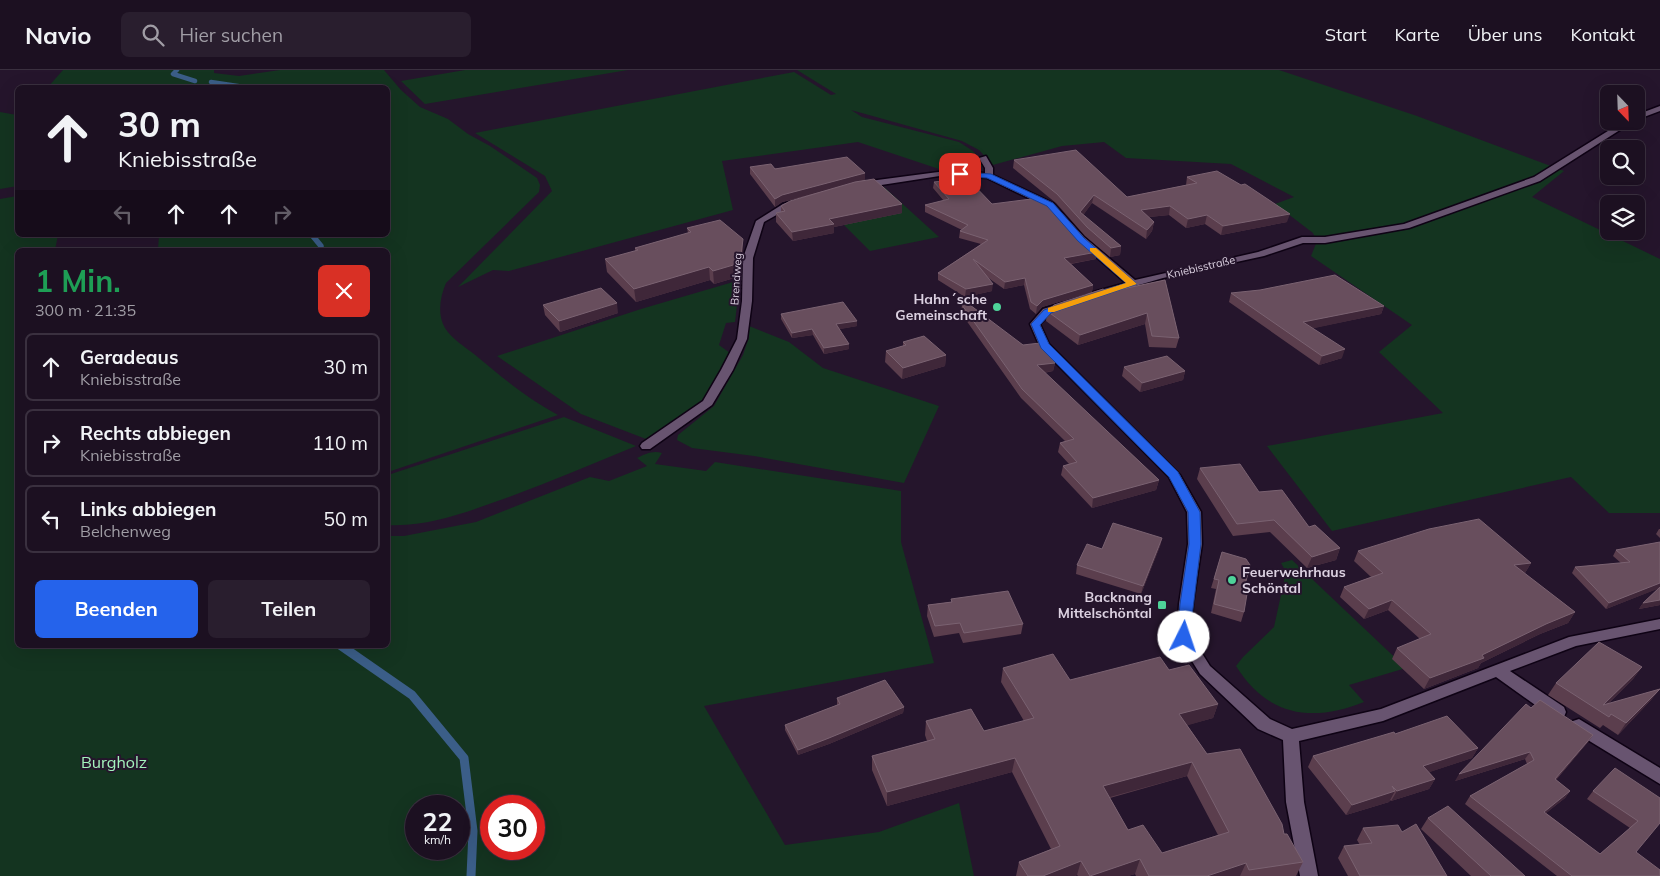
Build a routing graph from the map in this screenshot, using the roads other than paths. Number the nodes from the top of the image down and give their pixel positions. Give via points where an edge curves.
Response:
1 (1660, 108) edge
2 (1645, 114) edge
3 (1616, 130) edge
4 (983, 158) dead end
5 (989, 176) junction
6 (853, 187) edge
7 (810, 198) edge
8 (1132, 284) junction
9 (646, 446) dead end
10 (1660, 624) edge
11 (1497, 670) junction
12 (1291, 736) junction
13 (1660, 777) edge
14 (1309, 876) edge

1 - 2 street
3 - 8 street, Kniebisstraße via 1537,179 1414,223 1325,240 1302,240 1261,254
4 - 5 street via 989,168
5 - 6 street via 946,173
5 - 8 street via 1050,205 1081,239
7 - 9 street, Brendweg via 786,206 760,221 748,258 742,339 728,370 708,403
8 - 12 street, Kniebisstraße via 1047,312 1035,324 1044,346 1174,475 1194,512 1195,544 1184,637 1205,670 1264,724
10 - 11 street via 1574,641
11 - 12 street via 1383,715
11 - 13 street
12 - 14 street via 1295,802

